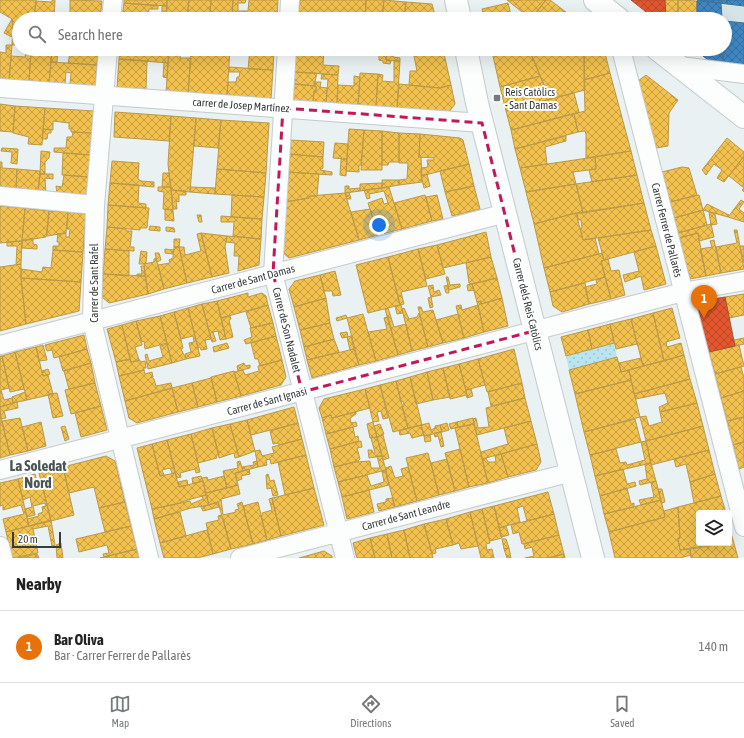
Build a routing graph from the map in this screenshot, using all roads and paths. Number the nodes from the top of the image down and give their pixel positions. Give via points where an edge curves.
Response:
1 (113, 0) edge
2 (290, 0) edge
3 (456, 0) edge
4 (112, 12) edge
5 (289, 12) edge
6 (459, 12) edge
7 (107, 56) edge
8 (287, 56) edge
9 (468, 56) edge
10 (623, 56) edge
11 (666, 56) edge
12 (680, 66) junction
13 (744, 74) edge
14 (0, 88) edge
15 (104, 96) junction
16 (283, 108) junction
17 (744, 117) edge
18 (482, 123) junction
19 (0, 196) edge
20 (95, 205) junction
21 (506, 213) junction
22 (273, 273) junction
23 (744, 281) edge
24 (683, 292) junction
25 (92, 321) junction
26 (534, 331) junction
27 (0, 345) edge
28 (302, 392) junction
29 (122, 439) junction
30 (0, 470) edge
31 (572, 472) junction
32 (738, 482) edge
33 (744, 526) edge
34 (339, 532) junction
35 (0, 546) edge
36 (3, 558) edge
37 (150, 558) edge
38 (240, 558) edge
39 (345, 558) edge
40 (593, 558) edge

1 - 4 street
2 - 5 street
3 - 6 street
7 - 15 street, Carrer de Sant Rafel
8 - 16 street, Carrer de Son Nadalet
9 - 18 street, Carrer dels Reis Catòlics
10 - 24 street, Carrer Ferrer de Pallarès
11 - 12 street
12 - 13 street
12 - 17 street
14 - 15 street, carrer de Josep Martínez
15 - 16 street, carrer de Josep Martínez
15 - 20 street, Carrer de Sant Rafel
16 - 18 street, carrer de Josep Martínez
16 - 22 street, Carrer de Son Nadalet
18 - 21 street, Carrer dels Reis Catòlics
19 - 20 street
20 - 25 street, Carrer de Sant Rafel
21 - 22 street, Carrer de Sant Damas
21 - 26 street, Carrer dels Reis Catòlics
22 - 25 street, Carrer de Sant Damas
22 - 28 street, Carrer de Son Nadalet
23 - 24 street, Carrer de Sant Ignasi
24 - 26 street, Carrer de Sant Ignasi
24 - 32 street, Carrer Ferrer de Pallarès
25 - 27 street, Carrer de Sant Damas
25 - 29 street, Carrer de Sant Rafel
26 - 28 street, Carrer de Sant Ignasi
26 - 31 street, Carrer dels Reis Catòlics
28 - 29 street, Carrer de Sant Ignasi
28 - 34 street, Carrer de Son Nadalet
29 - 30 street, Carrer de Sant Ignasi
29 - 37 street, Carrer de Sant Rafel
31 - 34 street, Carrer de Sant Leandre
31 - 40 street, Carrer dels Reis Catòlics
32 - 33 street, Carrer Ferrer de Pallarès
34 - 38 street, Carrer de Sant Leandre
34 - 39 street, Carrer de Son Nadalet
35 - 36 street

